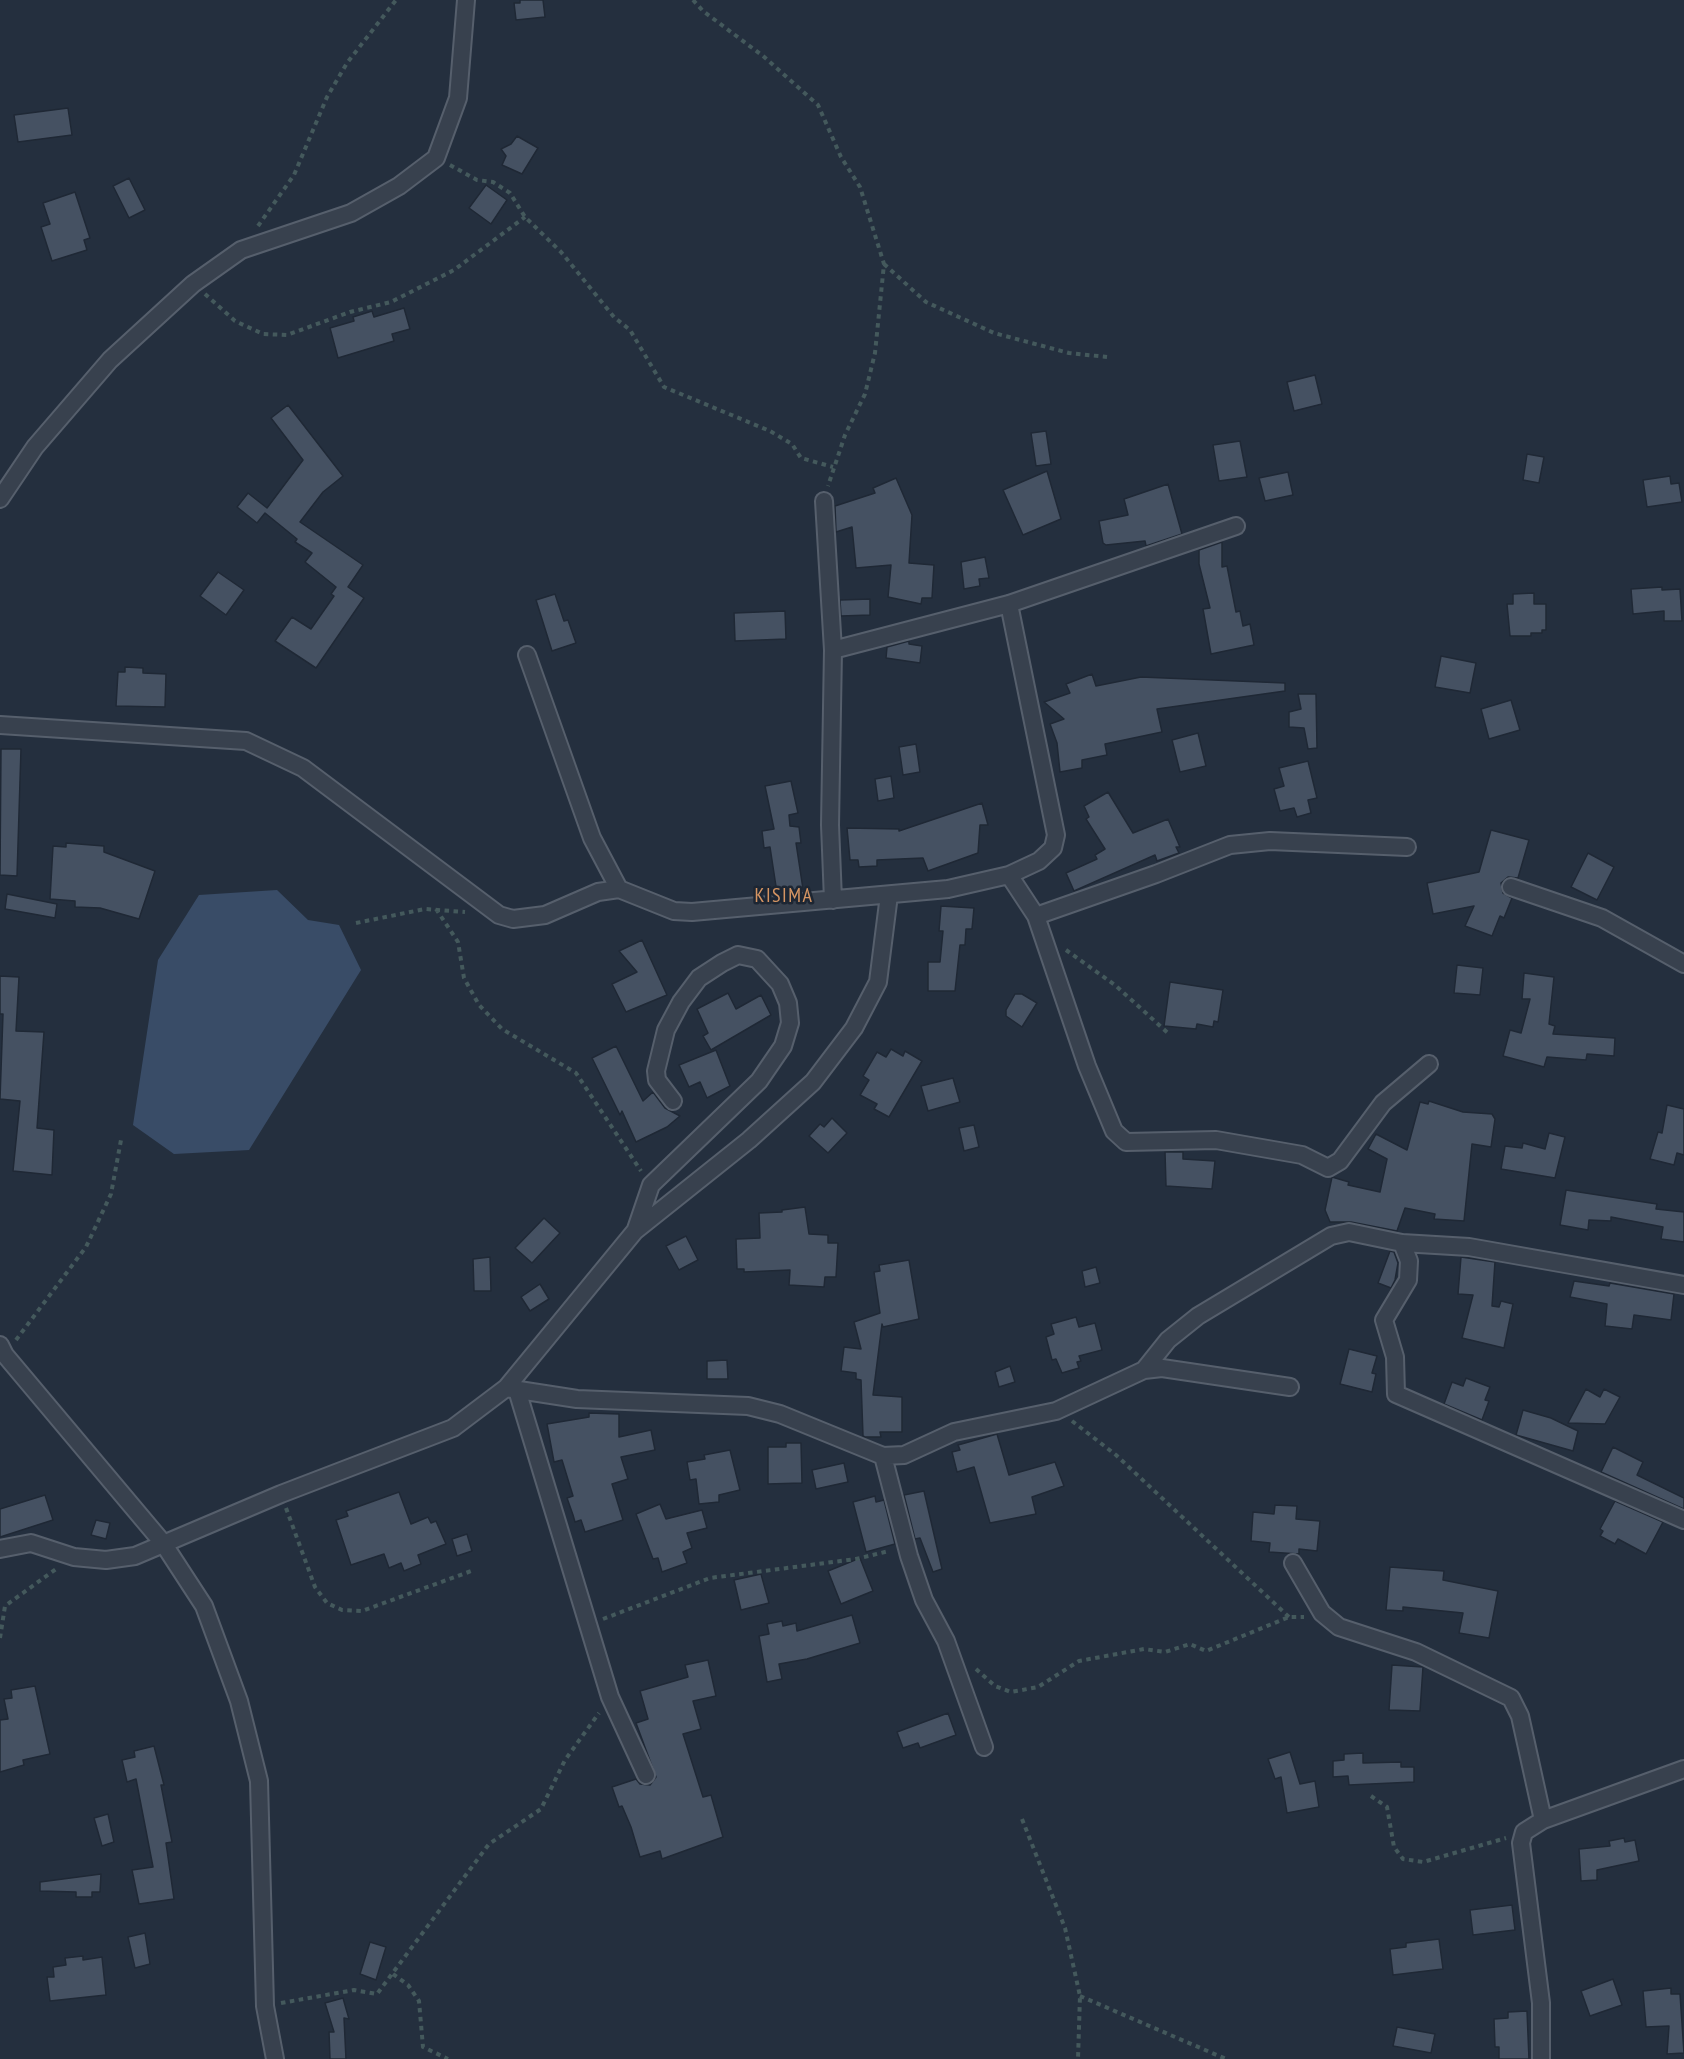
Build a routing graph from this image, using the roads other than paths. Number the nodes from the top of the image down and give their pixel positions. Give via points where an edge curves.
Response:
1 (466, 0) edge
2 (0, 499) edge
3 (824, 501) road end
4 (1236, 526) dead end
5 (1009, 604) junction
6 (833, 650) junction
7 (527, 655) dead end
8 (0, 725) edge
9 (1407, 847) dead end
10 (1009, 875) junction
11 (1511, 887) dead end
12 (618, 889) junction
13 (889, 895) junction
14 (833, 900) junction
15 (1039, 924) junction
16 (1684, 964) edge
17 (1429, 1064) dead end
18 (673, 1101) dead end
19 (635, 1231) junction
20 (1401, 1242) junction
21 (1684, 1285) edge
22 (2, 1350) edge
23 (1144, 1370) junction
24 (1290, 1387) dead end
25 (511, 1389) junction
26 (883, 1456) junction
27 (1684, 1520) edge
28 (163, 1543) junction
29 (0, 1549) edge
30 (1293, 1563) dead end
31 (984, 1747) dead end
32 (1684, 1769) edge
33 (646, 1775) dead end
34 (1543, 1820) junction
35 (275, 2059) edge
36 (1541, 2059) edge

1 - 2 street via 458,98 436,158 399,186 351,213 241,250 193,284 110,360 35,447
3 - 6 street
4 - 5 street
5 - 6 street
5 - 10 street via 1056,835 1053,848 1040,861
6 - 14 street
7 - 12 street via 592,838
8 - 12 street via 246,741 303,768 499,915 513,919 545,915 598,892
9 - 15 street via 1270,841 1230,845
10 - 13 street via 948,889
10 - 15 street
11 - 16 street via 1602,918
12 - 14 street via 674,910 692,912
13 - 14 street
13 - 19 street via 878,982 854,1028 827,1064 813,1082 749,1140
15 - 17 street via 1091,1077 1114,1131 1126,1142 1216,1140 1302,1155 1328,1168 1340,1161 1383,1103
18 - 19 street via 657,1080 656,1071 666,1030 681,1002 699,978 722,963 738,955 757,959 780,984 788,1003 790,1023 783,1046 759,1081 651,1185
19 - 25 street
20 - 21 street via 1469,1247
20 - 23 street via 1349,1232 1331,1236 1198,1316 1168,1340
20 - 27 street via 1409,1261 1408,1280 1384,1320 1395,1357 1396,1394
22 - 28 street
23 - 24 street via 1162,1368
23 - 26 street via 1056,1411 954,1432 904,1455
25 - 26 street via 578,1399 748,1406 780,1414
25 - 28 street via 453,1428
25 - 33 street via 610,1697
26 - 31 street via 924,1600 946,1641
28 - 29 street via 135,1556 106,1560 74,1557 31,1543
28 - 35 street via 204,1606 239,1701 259,1781 264,2006
30 - 34 street via 1322,1613 1339,1627 1416,1652 1511,1698 1520,1716
32 - 34 street
34 - 36 street via 1524,1832 1521,1844 1541,2003

